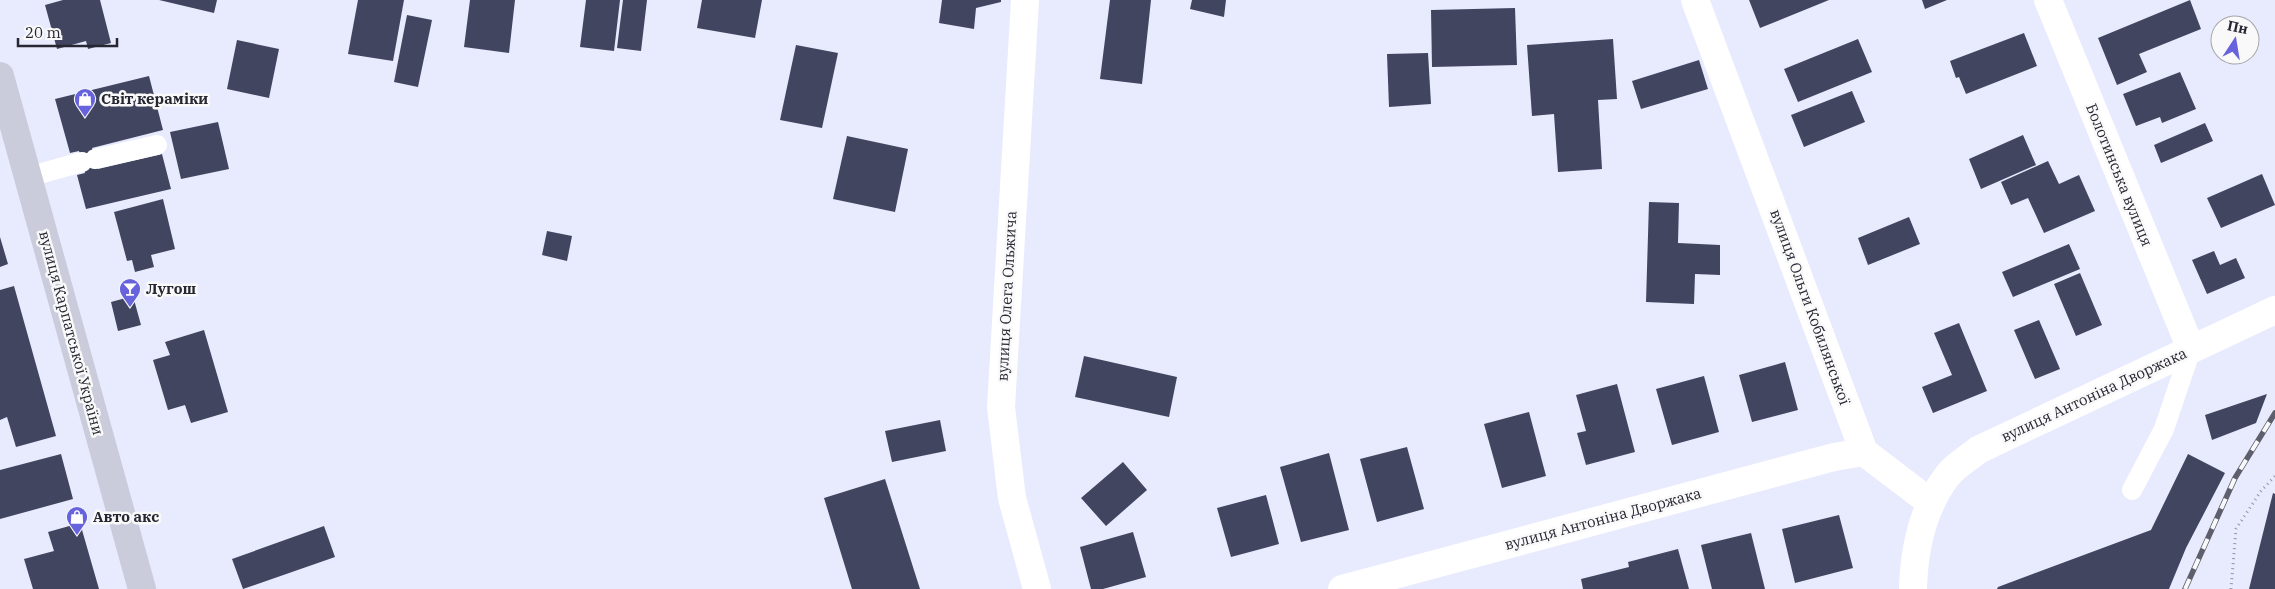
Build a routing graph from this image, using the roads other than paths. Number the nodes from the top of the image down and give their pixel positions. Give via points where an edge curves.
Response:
1 (1025, 0) edge
2 (1695, 0) edge
3 (2048, 0) edge
4 (0, 76) edge
5 (157, 145) dead end
6 (28, 177) junction
7 (2275, 310) edge
8 (2191, 349) junction
9 (1864, 452) junction
10 (2132, 490) dead end
11 (1931, 503) junction
12 (142, 589) edge
13 (1037, 589) edge
14 (1342, 589) edge
15 (1913, 589) edge

1 - 13 street, вулиця Олега Ольжича via 1001,407 1012,498
2 - 9 street, вулиця Ольги Кобилянської
3 - 8 street, Болотинська вулиця
4 - 6 main road, вулиця Карпатської України
5 - 6 lane
6 - 12 main road, вулиця Карпатської України
7 - 8 street, вулиця Антоніна Дворжака
8 - 10 lane via 2164,429
8 - 11 street, вулиця Антоніна Дворжака via 1978,450 1948,474
9 - 11 street
9 - 14 street, вулиця Антоніна Дворжака via 1824,459
11 - 15 street via 1914,559

